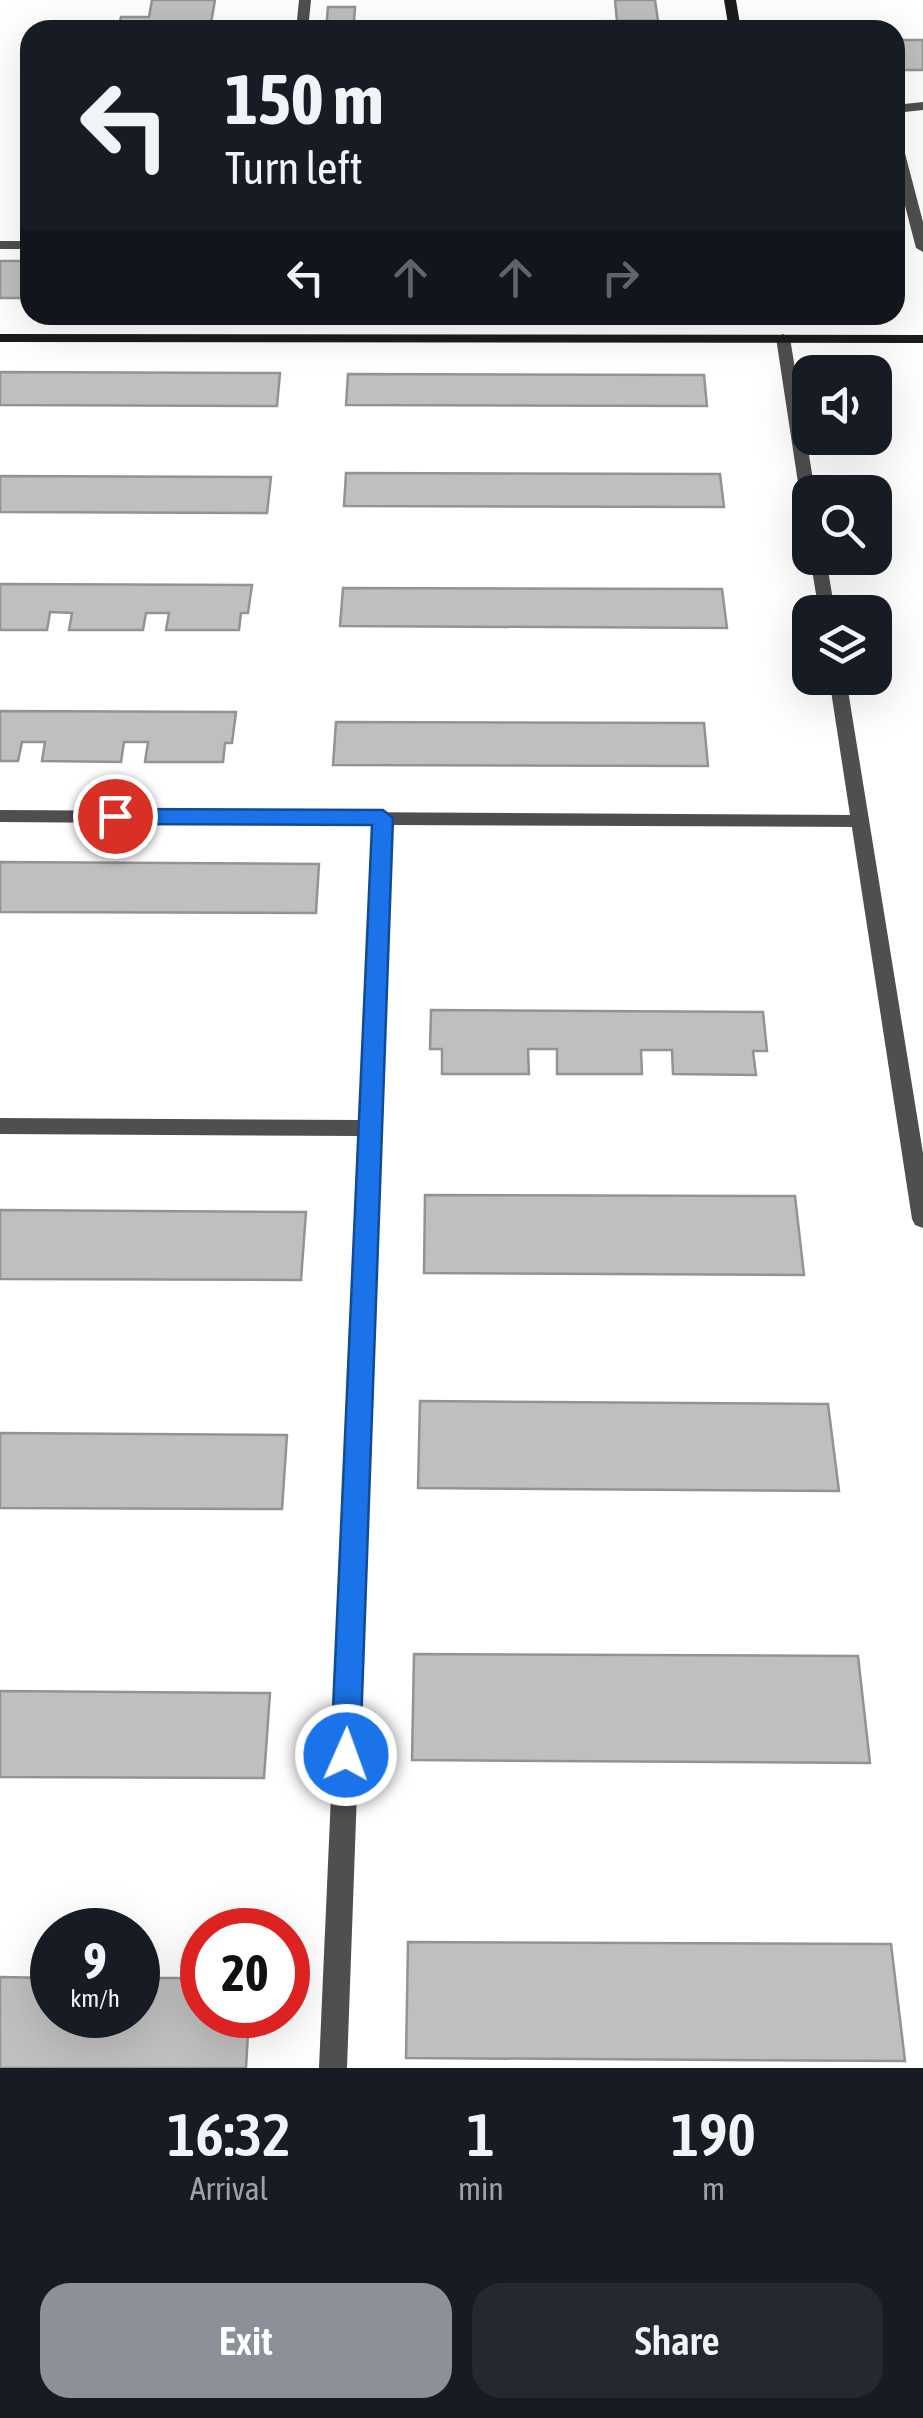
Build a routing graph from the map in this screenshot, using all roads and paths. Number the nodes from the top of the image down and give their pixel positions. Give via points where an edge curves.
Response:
1 (905, 180) edge
2 (923, 248) edge
3 (781, 325) edge
4 (0, 338) edge
5 (783, 338) junction
6 (923, 339) edge
7 (805, 475) edge
8 (840, 695) edge
9 (0, 816) edge
10 (383, 818) junction
11 (860, 821) junction
12 (0, 1126) edge
13 (371, 1128) junction
14 (923, 1219) edge
15 (333, 2068) edge

1 - 2 street
3 - 5 street
4 - 5 street
5 - 6 street
5 - 7 street
8 - 11 street
9 - 10 street
10 - 11 street
10 - 13 street
11 - 14 street
12 - 13 street
13 - 15 street

